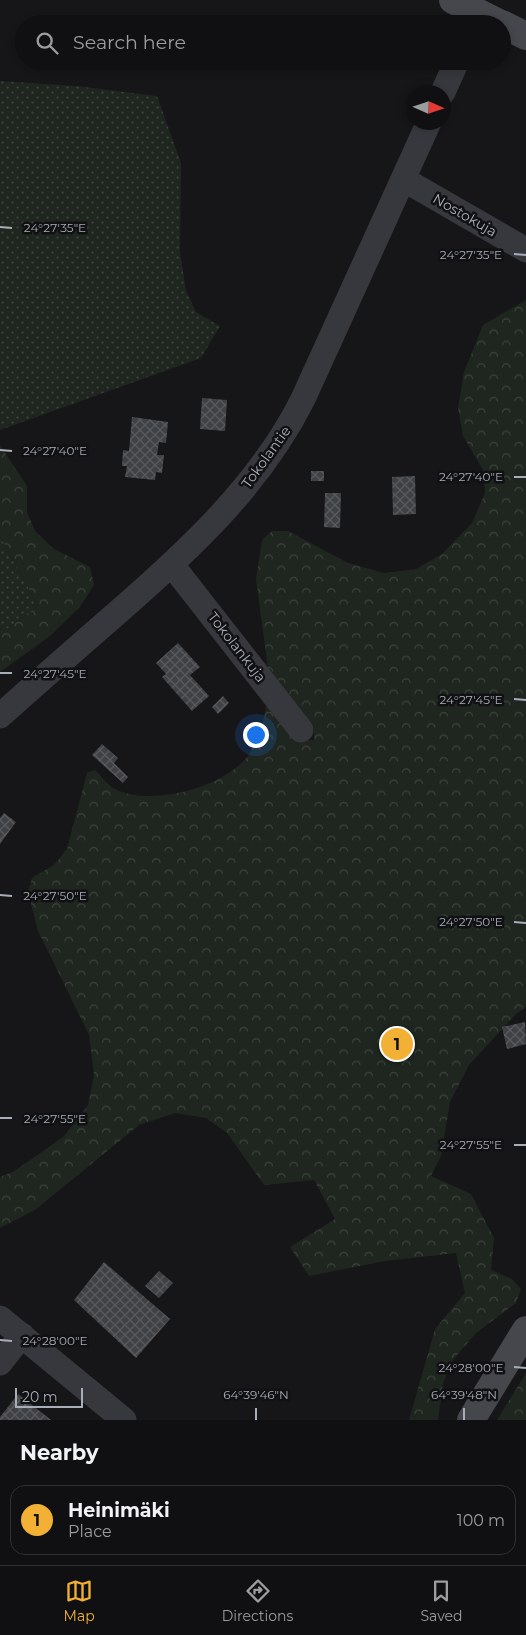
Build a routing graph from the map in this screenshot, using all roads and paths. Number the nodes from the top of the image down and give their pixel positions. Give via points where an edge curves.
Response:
1 (452, 0) edge
2 (478, 15) edge
3 (511, 30) edge
4 (526, 36) edge
5 (454, 70) edge
6 (446, 85) edge
7 (425, 130) edge
8 (403, 179) junction
9 (526, 250) edge
10 (172, 565) junction
11 (0, 716) edge
12 (301, 730) dead end
13 (0, 1318) edge
14 (526, 1330) edge
15 (22, 1335) junction
16 (0, 1363) edge
17 (124, 1420) edge
18 (471, 1420) edge

1 - 2 main road
3 - 4 main road
5 - 6 street
7 - 8 street, Tokolantie
8 - 9 street, Nostokuja
8 - 10 street, Tokolantie via 289,426 236,498
10 - 11 street, Tokolantie
10 - 12 street, Tokolankuja
13 - 15 street
14 - 18 main road
15 - 16 street
15 - 17 street

